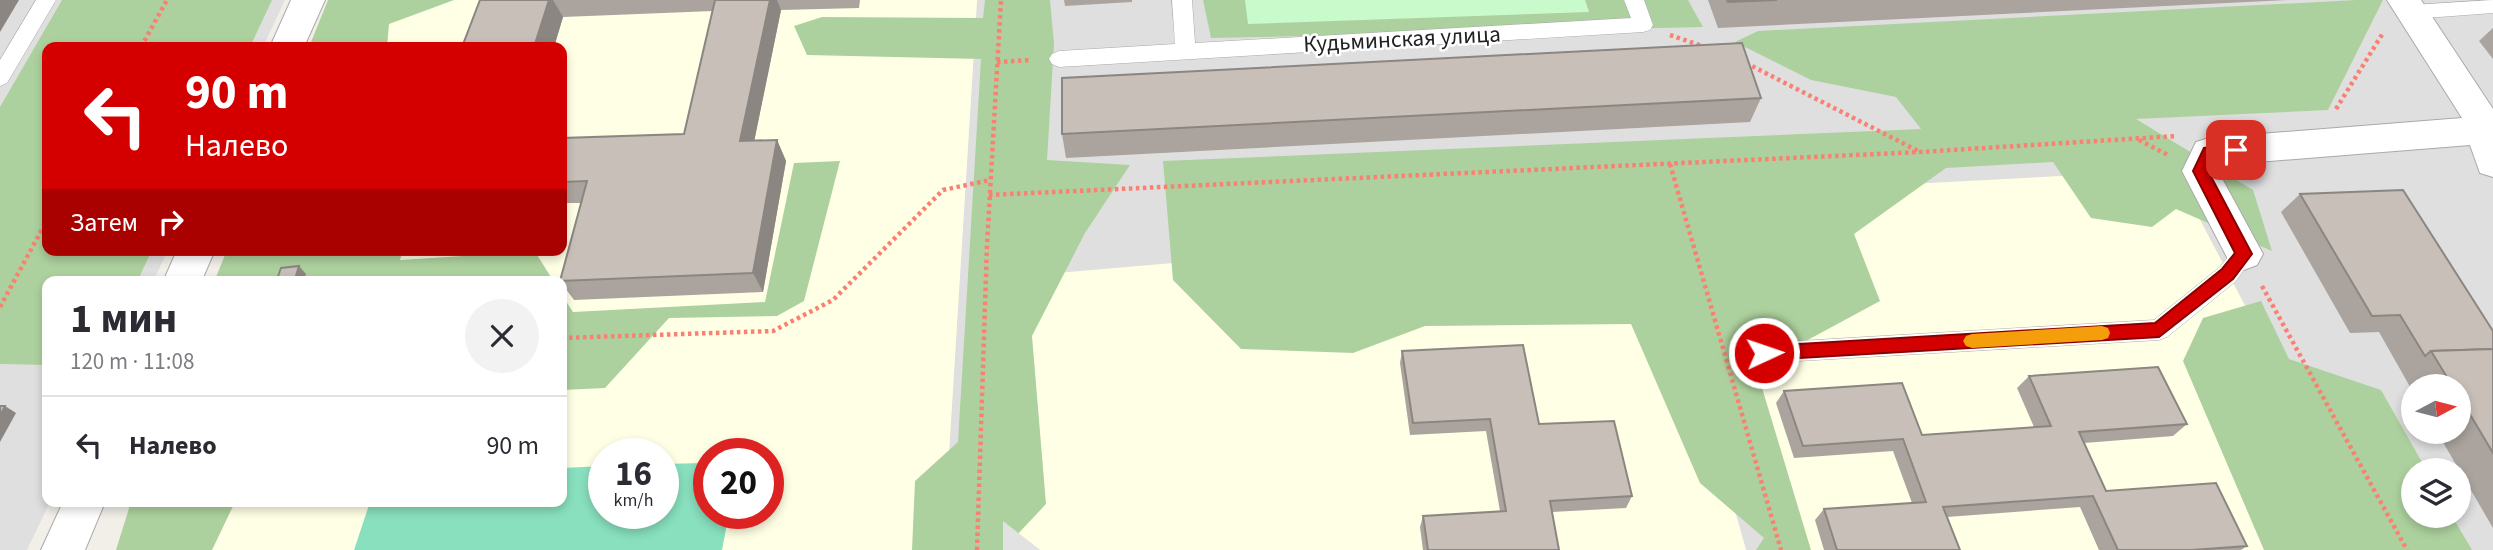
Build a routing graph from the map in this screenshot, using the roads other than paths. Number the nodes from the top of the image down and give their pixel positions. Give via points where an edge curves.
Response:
1 (46, 0) edge
2 (308, 0) edge
3 (1182, 0) edge
4 (1634, 0) edge
5 (2493, 6) edge
6 (2402, 12) edge
7 (289, 42) edge
8 (1186, 51) junction
9 (1059, 59) road end
10 (0, 78) edge
11 (2488, 146) edge
12 (2244, 254) joint
13 (193, 256) edge
14 (185, 276) edge
15 (1764, 353) dead end
16 (82, 507) edge
17 (63, 550) edge

1 - 10 lane
2 - 7 street
3 - 8 lane
4 - 8 lane, Кудьминская улица via 1643,25
5 - 6 lane
6 - 11 street via 2479,116
8 - 9 lane, Кудьминская улица
11 - 12 street via 2209,152 2200,171
12 - 15 lane via 2228,274 2159,330
13 - 14 street
16 - 17 street

